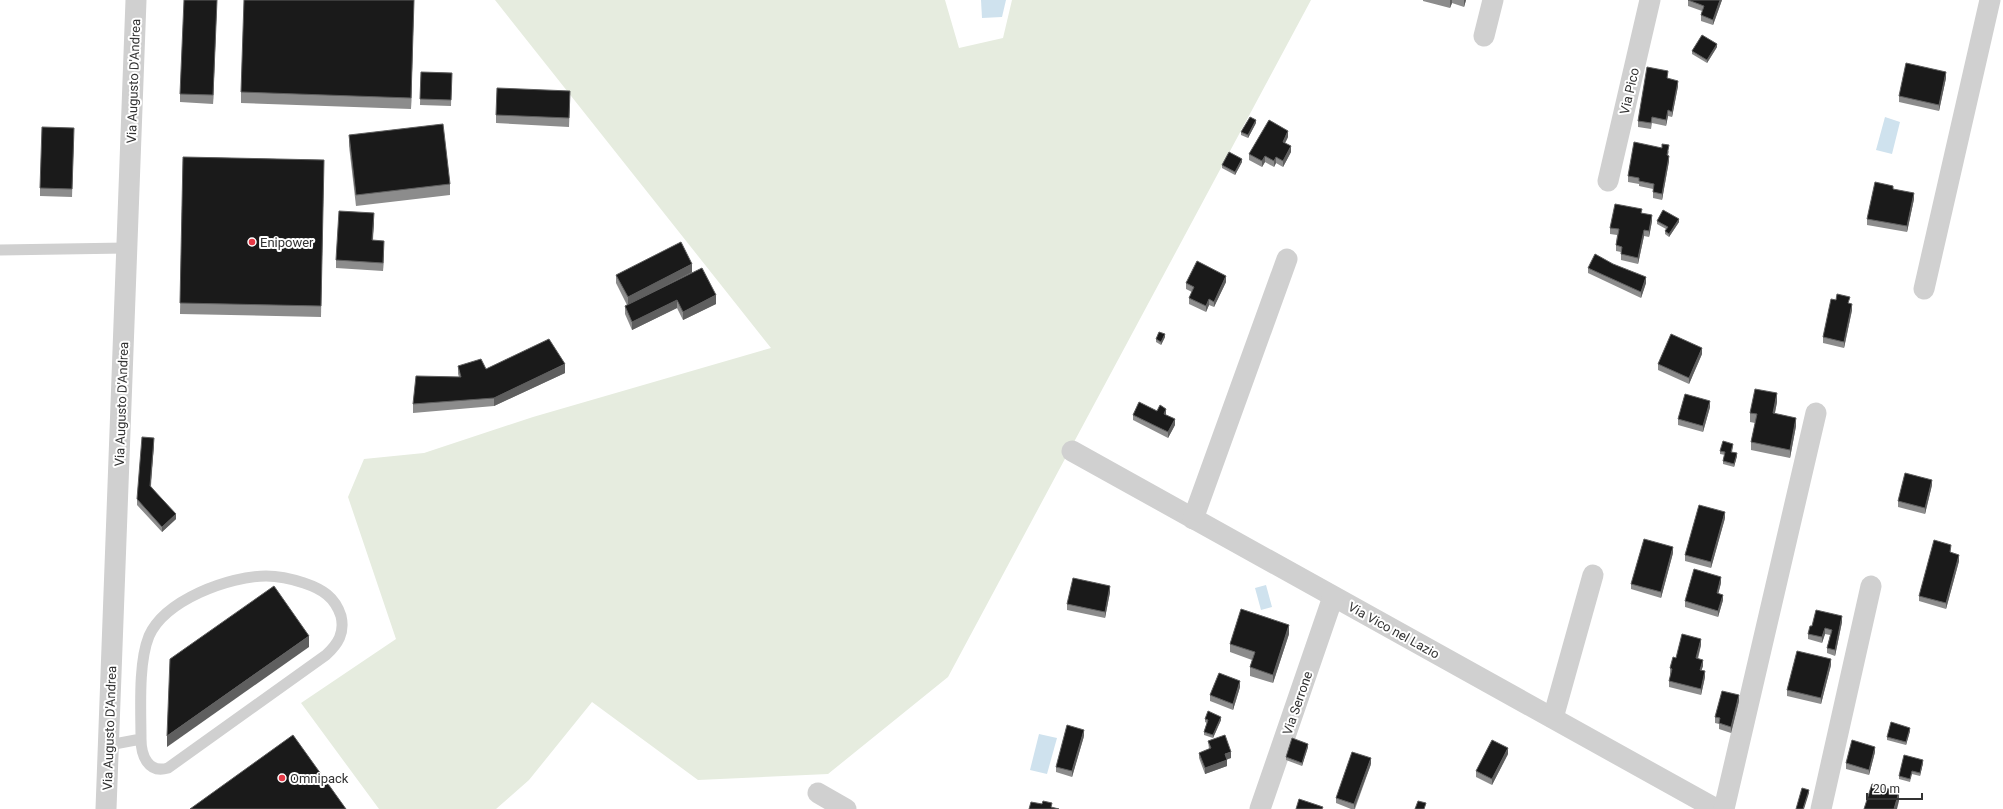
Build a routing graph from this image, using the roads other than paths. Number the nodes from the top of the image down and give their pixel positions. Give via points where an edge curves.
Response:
1 (136, 0) edge
2 (1493, 0) edge
3 (1650, 0) edge
4 (1990, 0) edge
5 (1484, 36) dead end
6 (1608, 181) dead end
7 (126, 248) junction
8 (0, 250) edge
9 (1287, 259) dead end
10 (1924, 289) dead end
11 (1816, 413) dead end
12 (1072, 451) dead end
13 (1193, 518) junction
14 (1593, 575) dead end
15 (1871, 586) dead end
16 (1333, 596) junction
17 (1553, 718) junction
18 (141, 739) junction
19 (109, 745) junction
20 (818, 793) dead end
21 (106, 809) edge
22 (846, 809) edge
23 (1260, 809) edge
24 (1716, 809) edge
25 (1724, 809) edge
26 (1821, 809) edge

1 - 7 street, Via Augusto D'Andrea
2 - 5 street
3 - 6 street, Via Pico
4 - 10 street
7 - 8 lane
7 - 19 street, Via Augusto D'Andrea
9 - 13 street
11 - 25 street
12 - 13 street, Via Vico nel Lazio
13 - 16 street, Via Vico nel Lazio
14 - 17 street
15 - 26 street
16 - 17 street, Via Vico nel Lazio
16 - 23 street, Via Serrone
17 - 24 street, Via Vico nel Lazio
18 - 18 lane via 145,651 153,629 172,609 190,598 220,586 241,579 265,576 285,577 302,582 320,589 331,597 340,613 343,629 336,645 320,660 168,768 156,770 147,763 141,748
18 - 19 lane
19 - 21 street, Via Augusto D'Andrea
20 - 22 street

